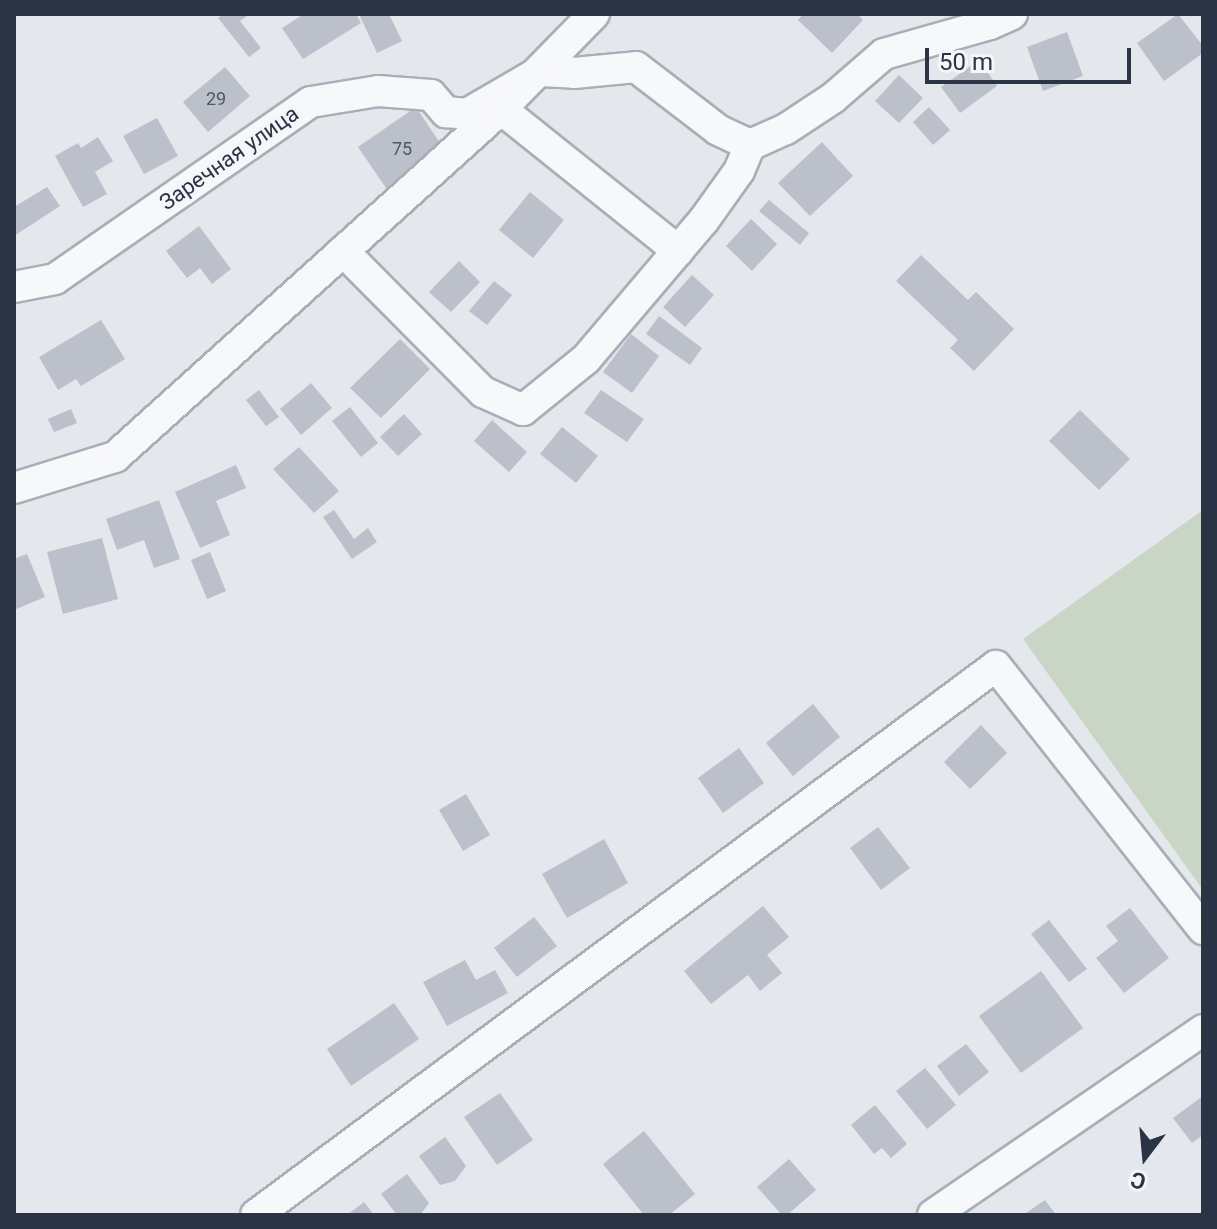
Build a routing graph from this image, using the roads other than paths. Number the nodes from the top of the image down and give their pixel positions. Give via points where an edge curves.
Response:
1 (594, 14) edge
2 (1012, 14) edge
3 (541, 71) junction
4 (501, 109) junction
5 (750, 145) junction
6 (343, 251) junction
7 (678, 251) junction
8 (14, 287) edge
9 (14, 488) edge
10 (1203, 929) edge
11 (1203, 1030) edge
12 (256, 1215) edge
13 (933, 1215) edge

1 - 3 street, Заречная улица
2 - 5 street via 884,54 833,98
3 - 4 street, Заречная улица
3 - 5 street via 636,67 718,130
3 - 8 street, Заречная улица via 467,114 446,112 431,95 378,91 311,102 55,279
4 - 6 street, Заречная улица
4 - 7 street
5 - 7 street via 739,171
6 - 7 street via 483,392 523,410 586,359
6 - 9 street, Заречная улица via 115,457
10 - 12 street via 996,666
11 - 13 street

